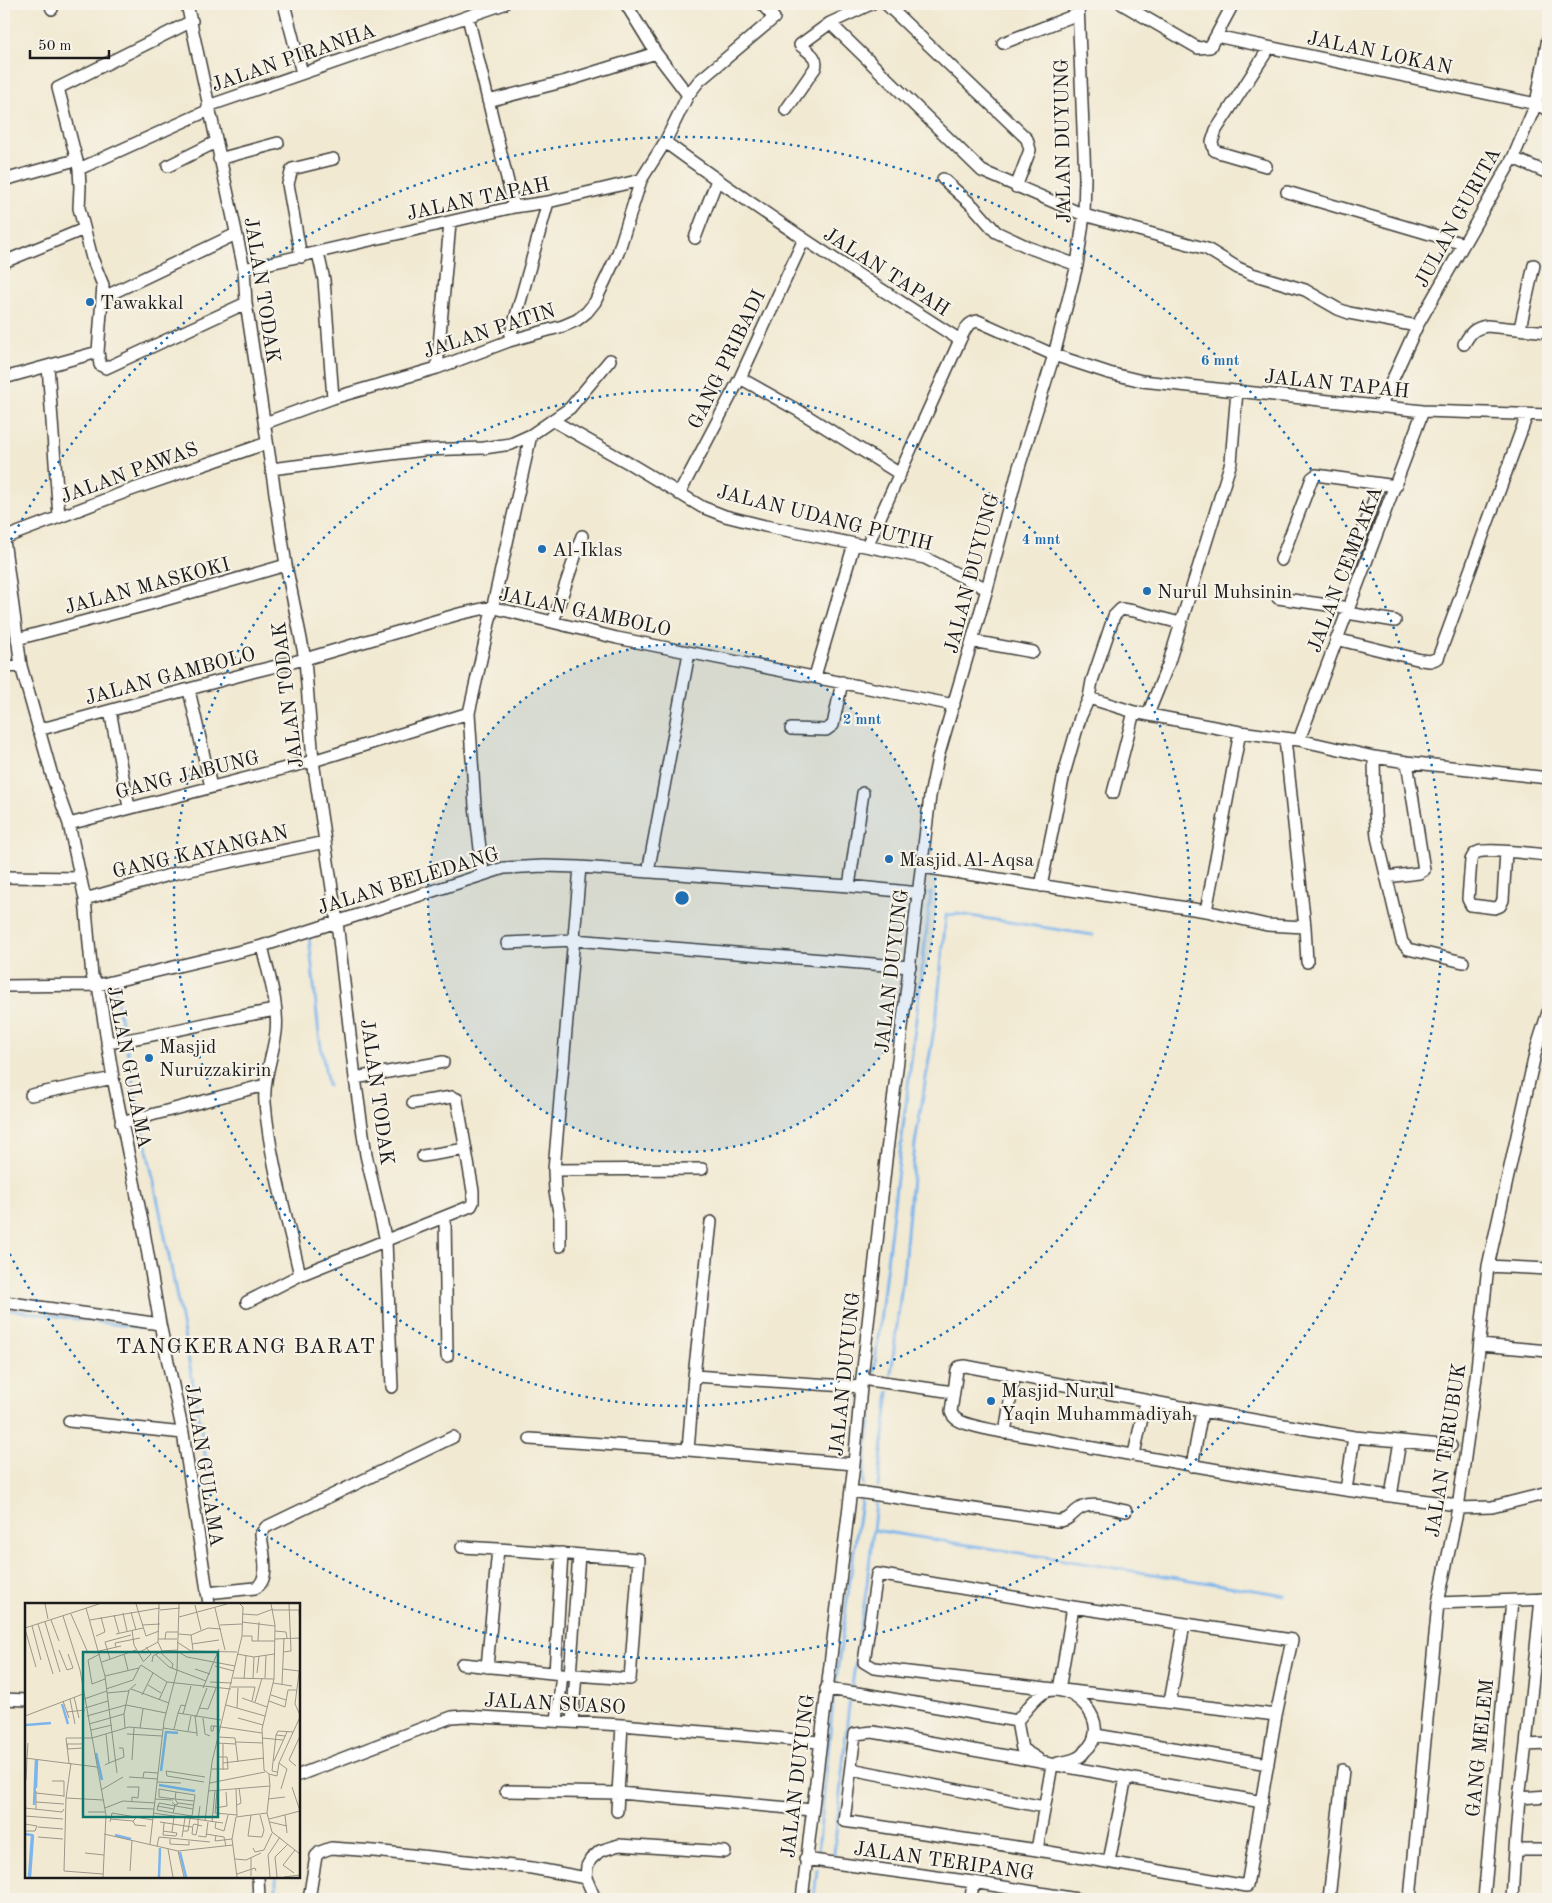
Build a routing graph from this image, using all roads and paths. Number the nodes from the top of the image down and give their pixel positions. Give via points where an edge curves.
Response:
1 (187, 4) edge
2 (284, 4) edge
3 (504, 4) edge
4 (627, 4) edge
5 (762, 4) edge
6 (871, 4) edge
7 (886, 4) edge
8 (1122, 4) edge
9 (1233, 4) edge
10 (1078, 9) edge
11 (468, 17) junction
12 (192, 21) junction
13 (830, 23) junction
14 (1216, 36) junction
15 (1548, 38) edge
16 (1003, 43) dead end
17 (1268, 48) junction
18 (656, 53) junction
19 (302, 73) junction
20 (688, 95) junction
21 (488, 101) junction
22 (1536, 104) junction
23 (208, 108) junction
24 (786, 110) dead end
25 (1548, 110) edge
26 (216, 142) junction
27 (664, 142) junction
28 (278, 143) dead end
29 (333, 158) dead end
30 (1512, 158) junction
31 (219, 159) junction
32 (77, 165) junction
33 (168, 166) dead end
34 (1266, 166) dead end
35 (1548, 173) edge
36 (943, 178) dead end
37 (4, 180) edge
38 (641, 180) junction
39 (717, 180) junction
40 (1016, 187) junction
41 (1286, 192) dead end
42 (548, 202) junction
43 (514, 208) junction
44 (1084, 215) junction
45 (450, 223) junction
46 (84, 229) junction
47 (236, 234) junction
48 (695, 238) dead end
49 (804, 239) junction
50 (1464, 244) junction
51 (318, 253) junction
52 (301, 257) junction
53 (4, 262) edge
54 (1077, 265) junction
55 (1534, 265) dead end
56 (244, 269) junction
57 (102, 298) junction
58 (246, 302) junction
59 (1417, 326) junction
60 (1520, 328) junction
61 (1548, 332) edge
62 (960, 340) junction
63 (509, 342) junction
64 (1464, 344) dead end
65 (98, 352) junction
66 (1054, 355) junction
67 (610, 360) dead end
68 (48, 366) junction
69 (437, 368) junction
70 (4, 378) edge
71 (740, 378) junction
72 (1238, 391) junction
73 (333, 398) junction
74 (1380, 407) junction
75 (1423, 411) junction
76 (1527, 415) junction
77 (1548, 415) edge
78 (552, 420) junction
79 (265, 423) junction
80 (530, 435) junction
81 (267, 443) junction
82 (272, 469) junction
83 (900, 474) junction
84 (1380, 484) junction
85 (1396, 486) junction
86 (679, 494) junction
87 (60, 517) junction
88 (1364, 532) junction
89 (582, 536) dead end
90 (1377, 536) junction
91 (4, 539) edge
92 (854, 544) junction
93 (867, 546) junction
94 (1281, 560) dead end
95 (286, 565) junction
96 (1350, 567) dead end
97 (987, 589) junction
98 (1278, 598) dead end
99 (491, 607) junction
100 (1348, 611) junction
101 (1395, 621) dead end
102 (553, 622) junction
103 (1180, 624) junction
104 (16, 639) junction
105 (1336, 639) junction
106 (972, 641) junction
107 (1033, 652) dead end
108 (689, 653) junction
109 (305, 659) junction
110 (4, 666) edge
111 (21, 666) junction
112 (815, 676) junction
113 (842, 682) junction
114 (189, 690) junction
115 (1089, 698) junction
116 (954, 704) junction
117 (110, 711) junction
118 (1134, 712) junction
119 (468, 714) junction
120 (1148, 714) junction
121 (791, 729) dead end
122 (38, 730) junction
123 (1240, 732) junction
124 (1285, 739) junction
125 (1298, 740) junction
126 (1374, 757) junction
127 (313, 761) junction
128 (1407, 762) junction
129 (1548, 778) edge
130 (211, 787) junction
131 (863, 793) dead end
132 (1113, 793) dead end
133 (129, 808) junction
134 (69, 824) junction
135 (325, 842) junction
136 (1506, 852) junction
137 (1548, 855) edge
138 (580, 867) junction
139 (922, 867) junction
140 (648, 872) junction
141 (483, 874) junction
142 (4, 877) edge
143 (1386, 877) junction
144 (80, 878) junction
145 (849, 886) junction
146 (1041, 886) junction
147 (920, 893) junction
148 (84, 899) junction
149 (1206, 912) junction
150 (337, 922) junction
151 (1305, 927) junction
152 (574, 940) junction
153 (507, 943) dead end
154 (262, 946) junction
155 (1307, 962) dead end
156 (1463, 962) dead end
157 (910, 967) junction
158 (98, 985) junction
159 (4, 986) edge
160 (276, 1010) junction
161 (1548, 1012) edge
162 (108, 1043) junction
163 (1542, 1050) edge
164 (443, 1062) dead end
165 (113, 1078) junction
166 (355, 1078) junction
167 (265, 1085) junction
168 (31, 1095) dead end
169 (413, 1103) dead end
170 (121, 1123) junction
171 (466, 1150) junction
172 (423, 1156) dead end
173 (702, 1169) dead end
174 (554, 1170) junction
175 (444, 1218) junction
176 (711, 1222) dead end
177 (386, 1241) junction
178 (560, 1246) dead end
179 (1488, 1266) junction
180 (1548, 1269) edge
181 (300, 1275) junction
182 (4, 1302) edge
183 (247, 1302) dead end
184 (160, 1324) junction
185 (1480, 1345) junction
186 (1548, 1351) edge
187 (447, 1356) dead end
188 (694, 1376) junction
189 (1014, 1376) junction
190 (861, 1383) junction
191 (392, 1387) dead end
192 (953, 1392) junction
193 (1146, 1400) junction
194 (1202, 1411) junction
195 (69, 1421) dead end
196 (183, 1433) junction
197 (1006, 1433) junction
198 (453, 1437) dead end
199 (1354, 1438) junction
200 (530, 1439) dead end
201 (1400, 1441) junction
202 (1452, 1446) dead end
203 (688, 1450) junction
204 (1134, 1454) junction
205 (854, 1464) junction
206 (1192, 1466) junction
207 (1346, 1490) junction
208 (851, 1491) junction
209 (1548, 1493) edge
210 (1391, 1496) junction
211 (1454, 1506) junction
212 (1126, 1511) dead end
213 (462, 1547) dead end
214 (498, 1549) junction
215 (562, 1553) junction
216 (579, 1555) junction
217 (208, 1598) edge
218 (1545, 1599) edge
219 (1512, 1601) junction
220 (1438, 1603) junction
221 (1073, 1606) junction
222 (1184, 1624) junction
223 (462, 1664) dead end
224 (487, 1667) junction
225 (566, 1674) junction
226 (1060, 1690) junction
227 (839, 1691) junction
228 (4, 1699) edge
229 (25, 1700) edge
230 (1170, 1702) junction
231 (1276, 1715) junction
232 (557, 1721) junction
233 (1017, 1721) junction
234 (572, 1722) junction
235 (622, 1726) junction
236 (1096, 1736) junction
237 (819, 1742) junction
238 (1526, 1744) junction
239 (1548, 1744) edge
240 (1052, 1764) junction
241 (1268, 1764) junction
242 (851, 1770) junction
243 (1343, 1770) dead end
244 (300, 1775) edge
245 (1126, 1778) junction
246 (506, 1791) dead end
247 (619, 1793) junction
248 (1548, 1796) edge
249 (1518, 1798) junction
250 (1262, 1802) junction
251 (1044, 1807) junction
252 (812, 1810) junction
253 (617, 1811) dead end
254 (1037, 1850) junction
255 (1515, 1850) junction
256 (1548, 1850) edge
257 (725, 1852) dead end
258 (805, 1859) junction
259 (1109, 1861) junction
260 (258, 1878) edge
261 (586, 1878) junction
262 (973, 1882) junction
263 (1042, 1897) edge
264 (259, 1899) edge
265 (309, 1899) edge
266 (595, 1899) edge
267 (802, 1899) edge
268 (971, 1899) edge
269 (1077, 1899) edge
270 (1329, 1899) edge
271 (1410, 1899) edge
272 (1484, 1899) edge
273 (1512, 1899) edge

1 - 12 street, JALAN TODAK
2 - 19 street
3 - 11 street, JALAN PIRANHA
4 - 18 street
5 - 20 street via 774,18 699,81
6 - 13 street
7 - 40 street via 1027,139 1030,150
8 - 14 street via 1198,48 1210,47
9 - 14 street
10 - 16 street
10 - 44 street, JALAN DUYUNG
11 - 19 street, JALAN PIRANHA
11 - 21 street
12 - 23 street, JALAN TODAK
12 - 32 street via 58,88
13 - 24 street via 800,45 815,57 815,68
13 - 40 street via 982,171
14 - 17 street, JALAN LOKAN
15 - 22 street, JULAN GURITA
17 - 22 street, JALAN LOKAN
17 - 34 street via 1220,122 1212,142 1218,152
18 - 20 street
18 - 21 street
19 - 23 street, JALAN PIRANHA
20 - 27 street
21 - 43 street
22 - 25 street, JALAN LOKAN
22 - 30 street, JULAN GURITA
23 - 26 street, JALAN TODAK
23 - 32 street, JALAN PIRANHA
26 - 31 street, JALAN TODAK
26 - 33 street
27 - 38 street
27 - 39 street, JALAN TAPAH
28 - 31 street
29 - 52 street via 292,169 289,178
30 - 35 street
30 - 50 street, JULAN GURITA
31 - 47 street, JALAN TODAK
32 - 37 street, JALAN PIRANHA
32 - 46 street via 79,208
36 - 54 street via 996,232
38 - 42 street, JALAN TAPAH
38 - 63 street, JALAN PATIN via 618,252 595,302 587,312 563,326
39 - 48 street
39 - 49 street, JALAN TAPAH
40 - 44 street
41 - 50 street
42 - 43 street, JALAN TAPAH
42 - 63 street
43 - 45 street, JALAN TAPAH
44 - 54 street, JALAN DUYUNG
44 - 59 street via 1206,249 1238,268 1304,290 1349,313
45 - 51 street, JALAN TAPAH
45 - 69 street
46 - 53 street
46 - 57 street via 103,285
47 - 56 street, JALAN TODAK
47 - 57 street
49 - 62 street, JALAN TAPAH
49 - 71 street, GANG PRIBADI
50 - 59 street, JULAN GURITA
51 - 52 street, JALAN TAPAH
51 - 73 street via 324,280
52 - 56 street, JALAN TAPAH
54 - 66 street, JALAN DUYUNG
55 - 60 street
56 - 58 street, JALAN TODAK
57 - 65 street
58 - 65 street via 106,368 100,365
58 - 79 street, JALAN TODAK
59 - 74 street, JULAN GURITA
60 - 61 street
60 - 64 street via 1477,328
62 - 66 street, JALAN TAPAH via 970,323 978,321
62 - 83 street
63 - 69 street, JALAN PATIN
65 - 68 street
66 - 72 street, JALAN TAPAH via 1142,381
66 - 97 street, JALAN DUYUNG via 1019,467
67 - 78 street via 578,400
68 - 70 street
68 - 87 street
69 - 73 street, JALAN PATIN
71 - 83 street
71 - 86 street, GANG PRIBADI
72 - 74 street, JALAN TAPAH
72 - 103 street via 1232,462
73 - 79 street, JALAN PATIN
74 - 75 street, JALAN TAPAH
75 - 76 street, JALAN TAPAH
75 - 85 street, JALAN CEMPAKA
76 - 77 street, JALAN TAPAH
76 - 105 street via 1438,658 1421,660
78 - 80 street
78 - 86 street, JALAN UDANG PUTIH
79 - 81 street, JALAN TODAK
80 - 82 street via 501,447 424,450
80 - 99 street
81 - 82 street, JALAN TODAK
81 - 87 street, JALAN PAWAS via 128,490
82 - 95 street, JALAN TODAK
83 - 93 street
84 - 85 street
84 - 88 street
84 - 94 street via 1322,475 1312,478
85 - 90 street, JALAN CEMPAKA
86 - 92 street, JALAN UDANG PUTIH via 724,516
87 - 91 street, JALAN PAWAS
88 - 90 street
88 - 96 street
89 - 102 street
90 - 100 street, JALAN CEMPAKA
91 - 104 street, JALAN GULAMA
92 - 93 street, JALAN UDANG PUTIH
92 - 112 street
93 - 97 street, JALAN UDANG PUTIH via 926,558
95 - 104 street, JALAN MASKOKI
95 - 109 street, JALAN TODAK
97 - 106 street, JALAN DUYUNG
98 - 100 street
99 - 102 street, JALAN GAMBOLO
99 - 109 street, JALAN GAMBOLO
99 - 119 street
100 - 101 street
100 - 105 street, JALAN CEMPAKA
102 - 108 street, JALAN GAMBOLO
103 - 115 street via 1134,611 1122,610 1114,616
103 - 120 street
104 - 111 street, JALAN GULAMA
105 - 125 street, JALAN CEMPAKA
106 - 107 street
106 - 116 street, JALAN DUYUNG
108 - 112 street, JALAN GAMBOLO
108 - 140 street
109 - 114 street, JALAN GAMBOLO
109 - 127 street, JALAN TODAK
110 - 111 street
111 - 122 street, JALAN GULAMA
112 - 113 street, JALAN GAMBOLO
113 - 116 street, JALAN GAMBOLO
113 - 121 street via 830,728
114 - 117 street, JALAN GAMBOLO
114 - 130 street
115 - 118 street
115 - 146 street via 1064,774
116 - 139 street, JALAN DUYUNG via 930,796
117 - 122 street, JALAN GAMBOLO
117 - 133 street
118 - 120 street
118 - 132 street
119 - 127 street, GANG JABUNG
119 - 141 street
120 - 123 street
122 - 134 street, JALAN GULAMA
123 - 124 street
123 - 149 street
124 - 125 street
124 - 151 street
125 - 126 street
126 - 128 street
126 - 143 street via 1375,813
127 - 130 street, GANG JABUNG
127 - 135 street, JALAN TODAK
128 - 129 street
128 - 143 street via 1424,870
130 - 133 street, GANG JABUNG
131 - 145 street
133 - 134 street, GANG JABUNG
134 - 144 street, JALAN GULAMA
135 - 148 street, GANG KAYANGAN via 176,872
135 - 150 street, JALAN TODAK
136 - 136 street via 1500,906 1471,905 1468,899 1473,855 1482,851
136 - 137 street
138 - 140 street, JALAN BELEDANG
138 - 141 street, JALAN BELEDANG via 504,868
138 - 152 street
139 - 146 street
139 - 147 street, JALAN DUYUNG
140 - 145 street, JALAN BELEDANG
141 - 150 street, JALAN BELEDANG
142 - 144 street
143 - 156 street via 1402,942 1408,949
144 - 148 street, JALAN GULAMA
145 - 147 street, JALAN BELEDANG
146 - 149 street
147 - 157 street, JALAN DUYUNG
148 - 158 street, JALAN GULAMA via 92,976
149 - 151 street via 1259,924
150 - 154 street, JALAN BELEDANG
150 - 166 street, JALAN TODAK
151 - 155 street
152 - 153 street
152 - 157 street
152 - 174 street
154 - 158 street, JALAN BELEDANG
154 - 160 street
157 - 190 street, JALAN DUYUNG
158 - 159 street, JALAN BELEDANG
158 - 162 street, JALAN GULAMA
160 - 162 street
160 - 167 street via 276,1031
161 - 163 street, JALAN TERUBUK
162 - 165 street, JALAN GULAMA
163 - 179 street, JALAN TERUBUK
164 - 166 street
165 - 168 street
165 - 170 street, JALAN GULAMA
166 - 177 street, JALAN TODAK via 366,1155
167 - 170 street
167 - 181 street via 272,1150
169 - 171 street via 456,1098
170 - 184 street, JALAN GULAMA
171 - 172 street
171 - 175 street via 474,1202 467,1209
173 - 174 street
174 - 178 street
175 - 177 street
175 - 187 street
176 - 188 street
177 - 181 street
177 - 191 street, JALAN TODAK
179 - 180 street
179 - 185 street, JALAN TERUBUK
181 - 183 street
182 - 184 street
184 - 196 street, JALAN GULAMA
185 - 186 street
185 - 211 street, JALAN TERUBUK
188 - 190 street
188 - 203 street
189 - 192 street via 962,1366 956,1370
189 - 193 street
189 - 197 street
190 - 192 street
190 - 205 street, JALAN DUYUNG
192 - 197 street via 951,1412 958,1421
193 - 194 street
193 - 204 street
194 - 199 street
194 - 206 street
195 - 196 street
196 - 217 street, JALAN GULAMA
197 - 204 street
198 - 217 street via 266,1527 261,1534 265,1574 261,1585
199 - 201 street
199 - 207 street
200 - 203 street
201 - 202 street
201 - 210 street
203 - 205 street
204 - 206 street
205 - 208 street, JALAN DUYUNG
206 - 207 street
207 - 210 street
208 - 212 street via 1057,1521 1068,1519 1086,1506
208 - 227 street, JALAN DUYUNG
209 - 211 street via 1492,1507
210 - 211 street
211 - 220 street, JALAN TERUBUK
213 - 214 street
214 - 215 street
214 - 224 street
215 - 216 street
215 - 225 street
216 - 225 street
216 - 225 street via 639,1559 630,1679
218 - 219 street
218 - 238 street
219 - 220 street
219 - 272 street, GANG MELEM
220 - 271 street, JALAN TERUBUK
221 - 222 street
221 - 226 street
221 - 226 street via 877,1574 864,1662 874,1668
222 - 230 street
222 - 231 street via 1292,1640
223 - 224 street
224 - 225 street
225 - 232 street
225 - 234 street
226 - 230 street
226 - 233 street via 1045,1692
226 - 236 street via 1073,1694 1092,1713
227 - 233 street
227 - 237 street, JALAN DUYUNG
228 - 229 street
230 - 231 street
231 - 241 street
232 - 234 street, JALAN SUASO
232 - 244 street, JALAN SUASO via 452,1717
233 - 240 street via 1022,1750 1032,1758
234 - 235 street, JALAN SUASO
235 - 237 street, JALAN SUASO
235 - 247 street
236 - 240 street via 1092,1746 1078,1758
236 - 241 street
237 - 252 street, JALAN DUYUNG
238 - 239 street
238 - 249 street
240 - 242 street via 873,1732 855,1734
240 - 245 street
240 - 251 street
241 - 250 street
242 - 251 street
242 - 254 street via 844,1821
243 - 270 street
245 - 250 street
245 - 259 street
246 - 247 street
247 - 252 street
247 - 253 street
248 - 249 street
249 - 255 street
250 - 259 street via 1247,1886
251 - 254 street
252 - 258 street, JALAN DUYUNG
254 - 259 street
255 - 256 street
255 - 273 street
257 - 261 street via 620,1845 600,1851 591,1859
258 - 262 street, JALAN TERIPANG
258 - 267 street, JALAN DUYUNG
260 - 264 street
261 - 265 street via 532,1868 331,1848 316,1856
261 - 266 street
262 - 263 street, JALAN TERIPANG
262 - 268 street
263 - 269 street, JALAN TERIPANG

